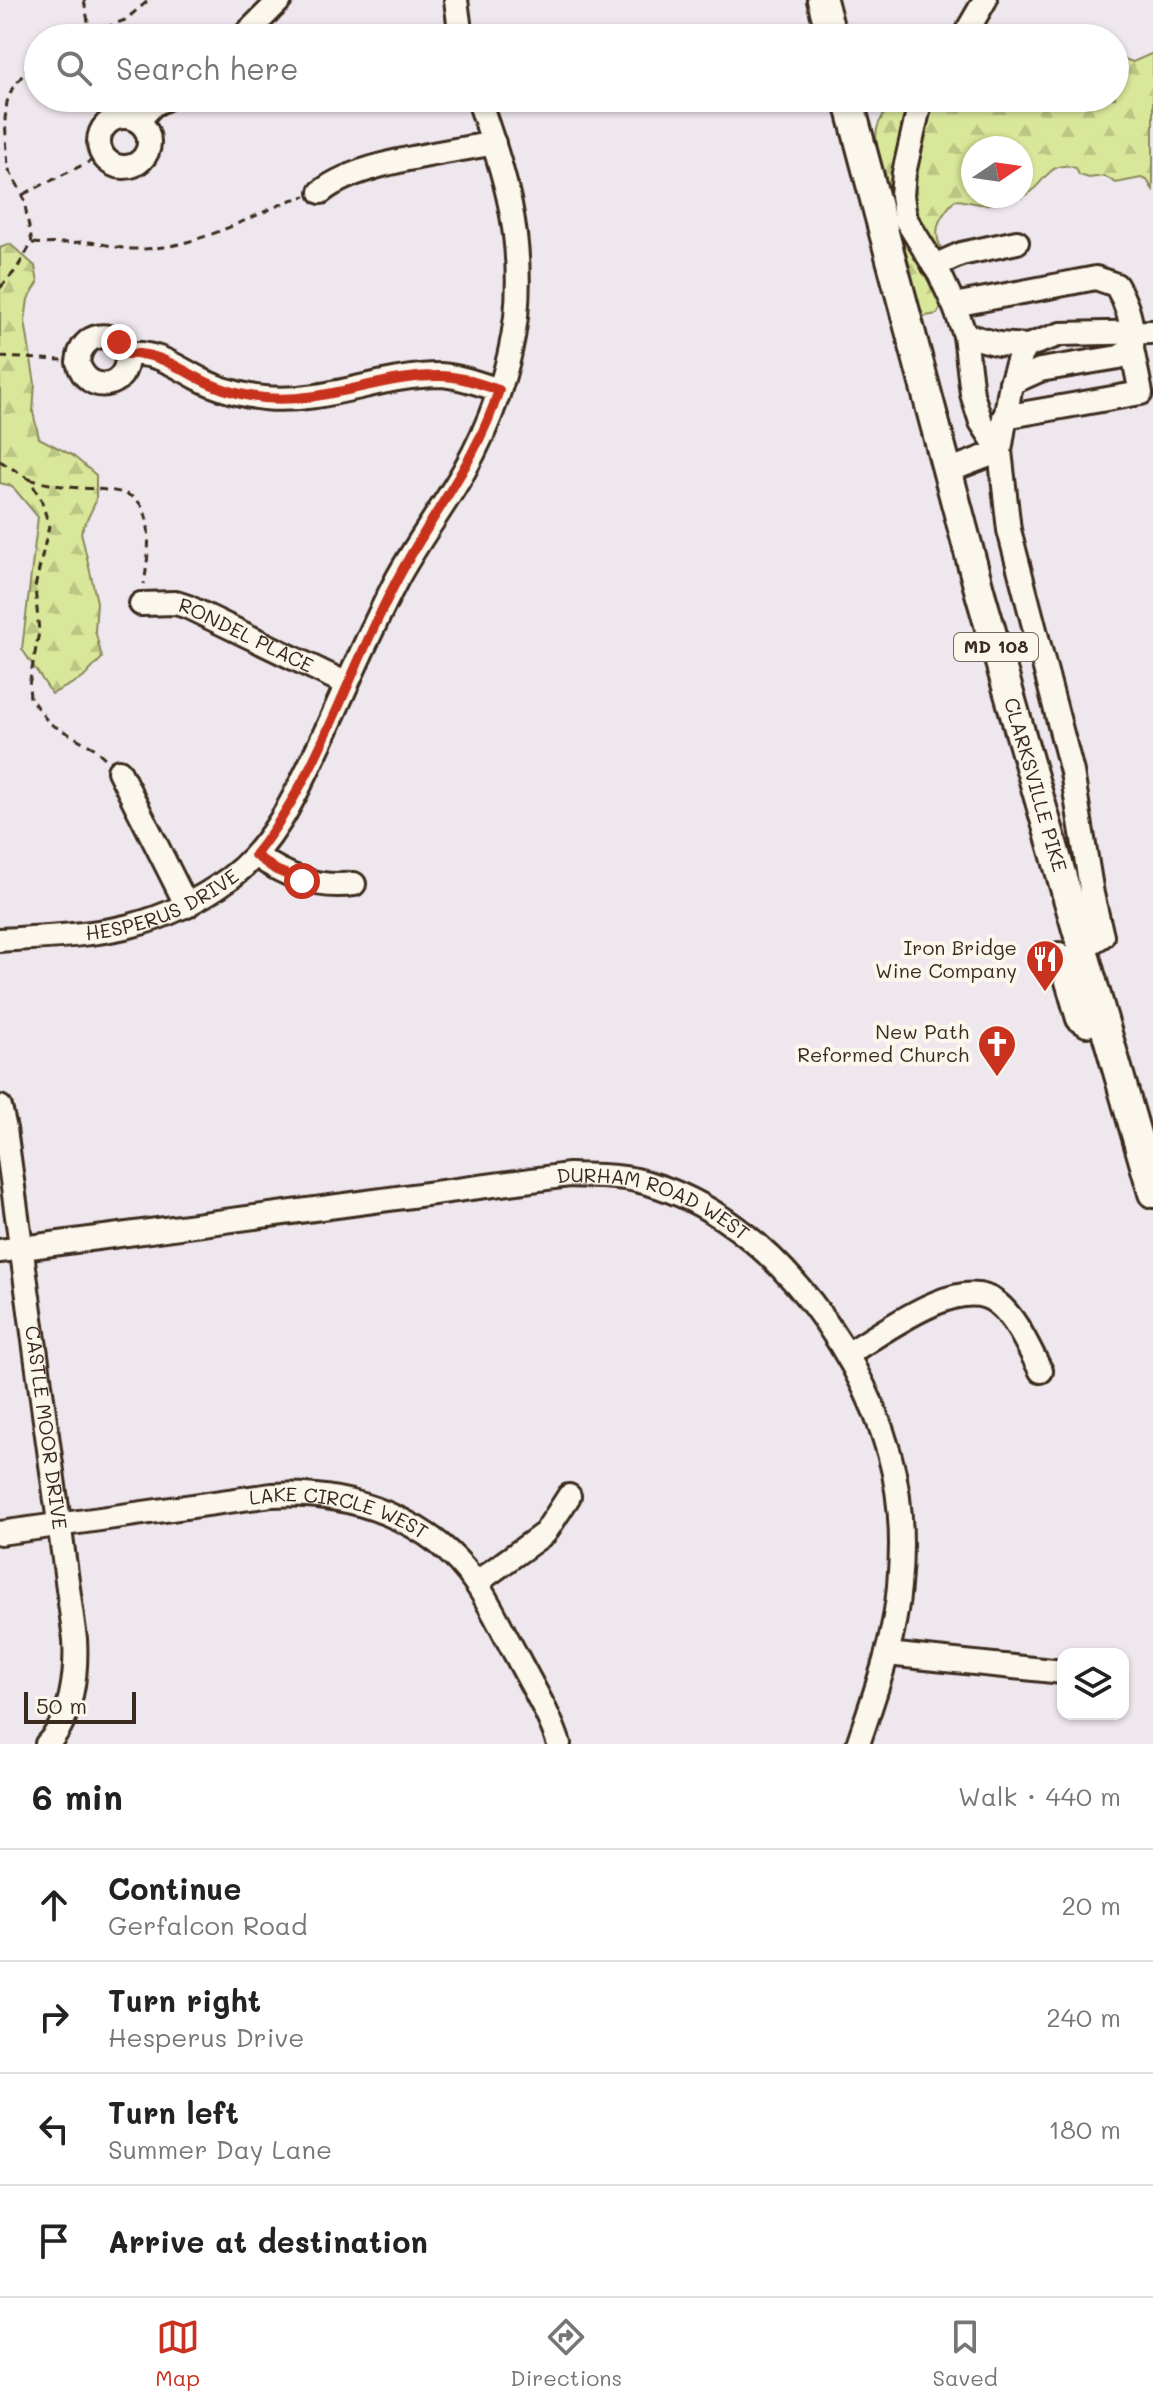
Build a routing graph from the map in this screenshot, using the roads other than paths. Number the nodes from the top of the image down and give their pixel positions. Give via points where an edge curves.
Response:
1 (280, 0) edge
2 (456, 0) edge
3 (822, 0) edge
4 (985, 0) edge
5 (256, 24) edge
6 (459, 24) edge
7 (828, 24) edge
8 (971, 24) edge
9 (146, 112) edge
10 (483, 112) edge
11 (852, 112) edge
12 (918, 112) edge
13 (138, 121) junction
14 (494, 143) junction
15 (321, 192) road end
16 (1017, 242) dead end
17 (934, 266) junction
18 (954, 305) junction
19 (965, 335) junction
20 (1139, 338) edge
21 (1027, 346) junction
22 (127, 354) junction
23 (1011, 383) junction
24 (499, 390) junction
25 (1004, 417) junction
26 (1000, 451) junction
27 (948, 471) junction
28 (141, 604) road end
29 (347, 684) junction
30 (119, 771) road end
31 (255, 855) junction
32 (354, 884) dead end
33 (187, 906) junction
34 (0, 940) edge
35 (1071, 951) junction
36 (0, 1107) edge
37 (1153, 1193) edge
38 (10, 1250) edge
39 (847, 1354) junction
40 (1041, 1371) dead end
41 (569, 1496) dead end
42 (59, 1524) junction
43 (0, 1533) edge
44 (476, 1583) junction
45 (887, 1654) junction
46 (1057, 1671) edge
47 (59, 1741) edge
48 (559, 1744) edge
49 (858, 1744) edge

1 - 5 street
2 - 6 street
3 - 7 main road
4 - 8 street
9 - 13 street
10 - 14 street, HESPERUS DRIVE
11 - 27 main road, CLARKSVILLE PIKE / MD 108
12 - 17 street via 902,195 905,218
13 - 13 street via 124,116 106,125 99,145 109,162 123,167 140,161 149,146
14 - 15 street via 360,171
14 - 24 street, HESPERUS DRIVE via 509,194 517,254 516,317
16 - 17 street via 961,254
17 - 18 street
18 - 19 street
18 - 20 street via 1096,278 1116,285
19 - 21 street
19 - 26 street via 972,394 981,422
20 - 21 street via 1061,334
20 - 23 street via 1119,357 1040,370
20 - 25 street via 1141,393
21 - 23 street
22 - 22 street via 119,342 102,335 83,345 78,362 86,378 110,384 123,374
22 - 24 street via 158,356 203,381 263,398 315,397 434,376
23 - 25 street
24 - 29 street, HESPERUS DRIVE via 479,443 397,578
25 - 26 street
26 - 27 street
26 - 35 street via 1009,530 1072,772 1102,936
27 - 35 main road, CLARKSVILLE PIKE / MD 108
28 - 29 street, RONDEL PLACE via 188,607
29 - 31 street, HESPERUS DRIVE via 297,793
30 - 33 street
31 - 32 street via 302,881
31 - 33 street, HESPERUS DRIVE
33 - 34 street, HESPERUS DRIVE via 125,928
35 - 37 main road, CLARKSVILLE PIKE / MD 108 via 1103,1020
36 - 38 street, CASTLE MOOR DRIVE
38 - 39 street, DURHAM ROAD WEST via 541,1177 605,1176 668,1190 726,1219 781,1269
38 - 42 street, CASTLE MOOR DRIVE
39 - 40 street via 945,1298 979,1293 1006,1312
39 - 45 street, DURHAM ROAD WEST via 880,1425 896,1487 899,1585
41 - 44 street via 545,1533
42 - 43 street, LAKE CIRCLE WEST
42 - 44 street, LAKE CIRCLE WEST via 272,1495 331,1496 415,1527
42 - 47 street, CASTLE MOOR DRIVE via 76,1659
44 - 48 street, LAKE CIRCLE WEST
45 - 46 street
45 - 49 street, DURHAM ROAD WEST

